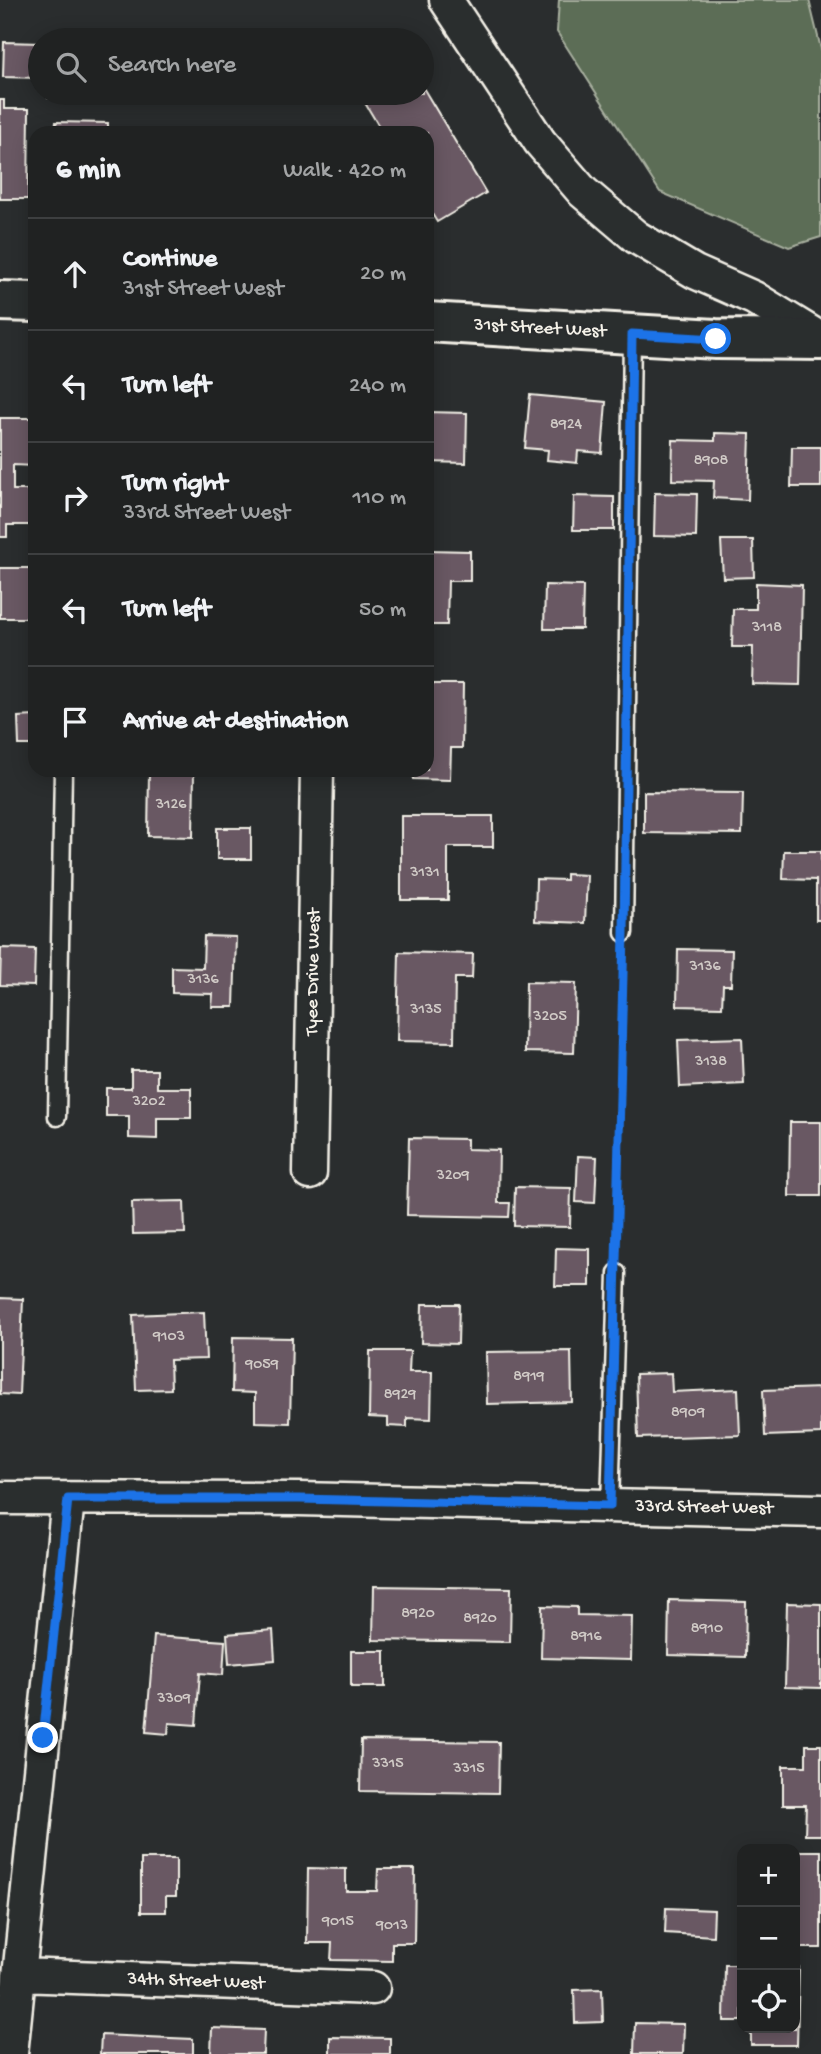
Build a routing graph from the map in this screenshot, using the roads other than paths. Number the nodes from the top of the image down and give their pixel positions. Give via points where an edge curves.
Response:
1 (446, 0) edge
2 (0, 301) edge
3 (28, 302) edge
4 (434, 322) edge
5 (632, 334) junction
6 (821, 339) edge
7 (63, 777) edge
8 (317, 777) edge
9 (624, 933) road end
10 (57, 1117) dead end
11 (310, 1173) dead end
12 (617, 1273) road end
13 (0, 1497) edge
14 (68, 1499) junction
15 (610, 1506) junction
16 (821, 1511) edge
17 (19, 1975) junction
18 (373, 1988) dead end
19 (11, 2054) edge

1 - 6 street via 540,142 583,192 636,237 695,272 754,298
2 - 3 street
4 - 5 street, 31st Street West
5 - 6 street, 31st Street West
5 - 9 lane
7 - 10 lane
8 - 11 street, Tyee Drive West
12 - 15 lane
13 - 14 street, 33rd Street West
14 - 15 street, 33rd Street West
14 - 17 street
15 - 16 street, 33rd Street West
17 - 18 street, 34th Street West
17 - 19 street

